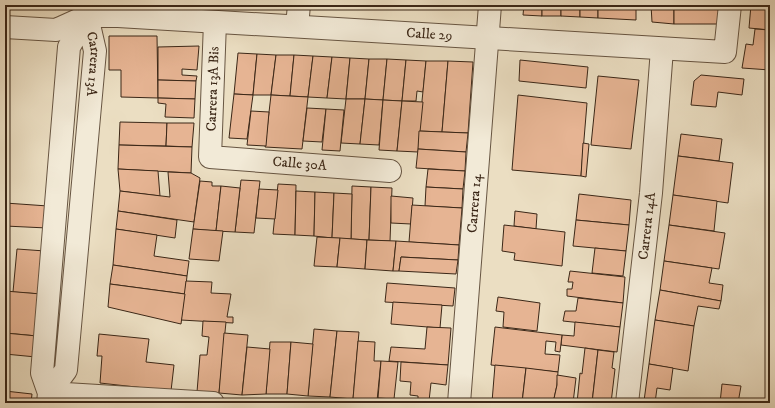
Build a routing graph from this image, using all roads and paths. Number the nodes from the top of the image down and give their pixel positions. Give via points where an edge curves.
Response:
1 (68, 5) edge
2 (299, 5) edge
3 (490, 5) edge
4 (730, 5) edge
5 (119, 10) edge
6 (87, 16) junction
7 (215, 22) junction
8 (297, 26) junction
9 (5, 27) edge
10 (488, 38) junction
11 (662, 49) junction
12 (210, 157) joint
13 (390, 171) dead end
14 (49, 398) edge
15 (213, 403) edge
16 (460, 403) edge
17 (627, 403) edge

1 - 6 street
2 - 8 street
3 - 10 street, Carrera 14
4 - 11 street, Calle 29 via 725,52
5 - 6 street, Calle 29
5 - 7 street, Calle 29
6 - 9 street, Calle 29 via 56,30
6 - 14 street, Carrera 13A via 69,47 42,373
7 - 8 street, Calle 29
7 - 12 street, Carrera 13A Bis
8 - 10 street, Calle 29
10 - 11 street, Calle 29
10 - 16 street, Carrera 14
11 - 17 street, Carrera 14A via 651,193
12 - 13 street, Calle 30A
14 - 15 street

